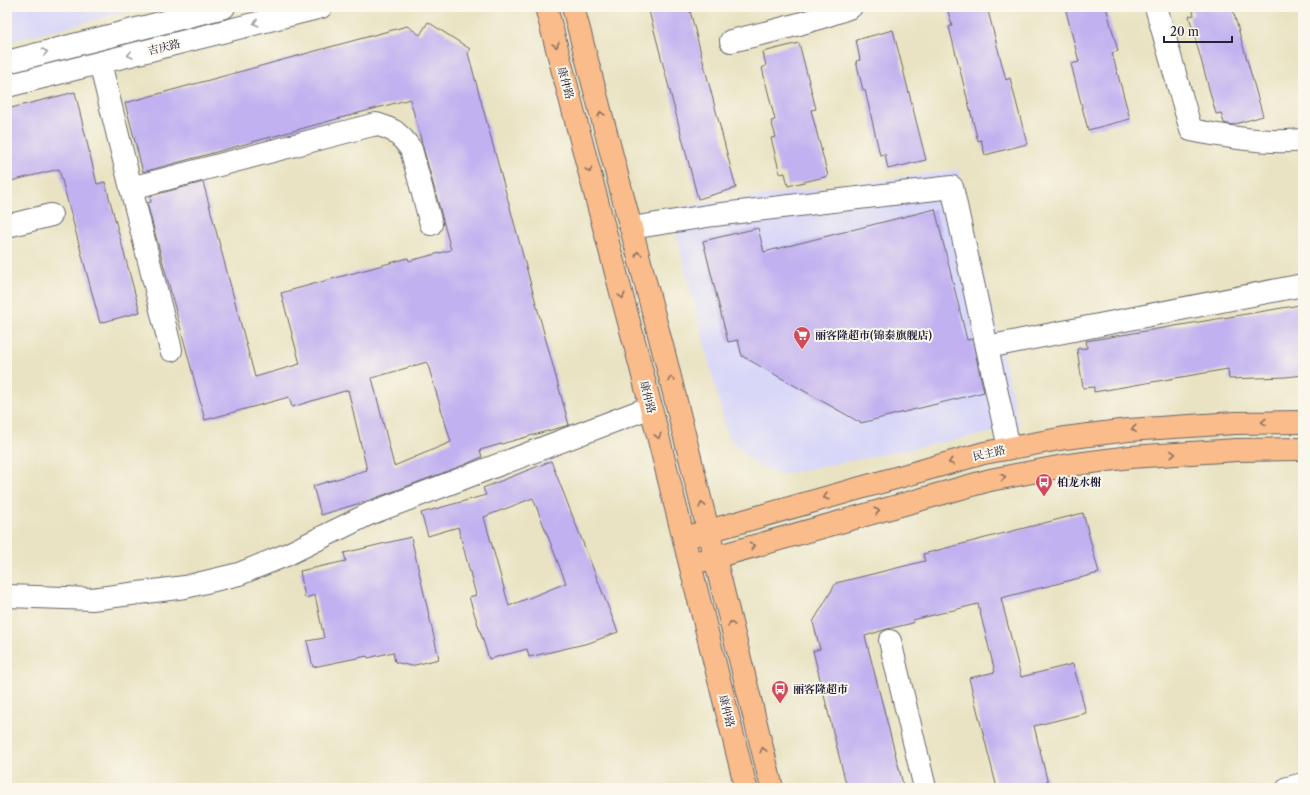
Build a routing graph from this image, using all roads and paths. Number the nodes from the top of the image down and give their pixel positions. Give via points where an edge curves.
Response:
1 (224, 7) edge
2 (321, 7) edge
3 (546, 7) edge
4 (573, 7) edge
5 (851, 7) edge
6 (1156, 7) edge
7 (731, 41) dead end
8 (7, 62) edge
9 (100, 63) junction
10 (7, 86) edge
11 (1303, 140) edge
12 (131, 188) junction
13 (51, 215) dead end
14 (431, 224) dead end
15 (7, 226) edge
16 (631, 228) junction
17 (1303, 285) edge
18 (987, 347) junction
19 (171, 350) dead end
20 (651, 407) junction
21 (1303, 422) edge
22 (1009, 448) junction
23 (1303, 449) edge
24 (708, 530) junction
25 (684, 537) junction
26 (715, 557) junction
27 (690, 564) junction
28 (7, 596) edge
29 (890, 641) dead end
30 (1303, 784) edge
31 (746, 788) edge
32 (772, 788) edge
33 (925, 788) edge
34 (1288, 788) edge

8 -> 1 street
2 -> 9 street, 吉庆路
3 -> 20 main road, 康仲路
16 -> 4 main road
5 - 7 street via 810,21
6 - 11 street via 1191,130 1245,139
9 - 10 street, 吉庆路
9 - 12 street
12 - 14 street via 376,124 394,131 404,139 411,150
12 - 19 street
13 - 15 street
16 - 18 street via 714,215 952,187
24 -> 16 main road
17 - 18 street
18 - 22 street
20 -> 25 main road, 康仲路
20 - 28 street via 369,514 286,555 239,574 185,587 92,599
21 -> 22 main road, 民主路 via 1235,423 1128,430
22 -> 24 main road, 民主路
26 -> 23 main road via 990,480 1069,465 1130,457 1237,450
24 - 25 main road, 民主路
24 - 26 main road
25 - 27 main road, 康仲路
26 - 27 main road
32 -> 26 main road
27 - 31 main road, 康仲路
29 - 33 street
30 - 34 street

